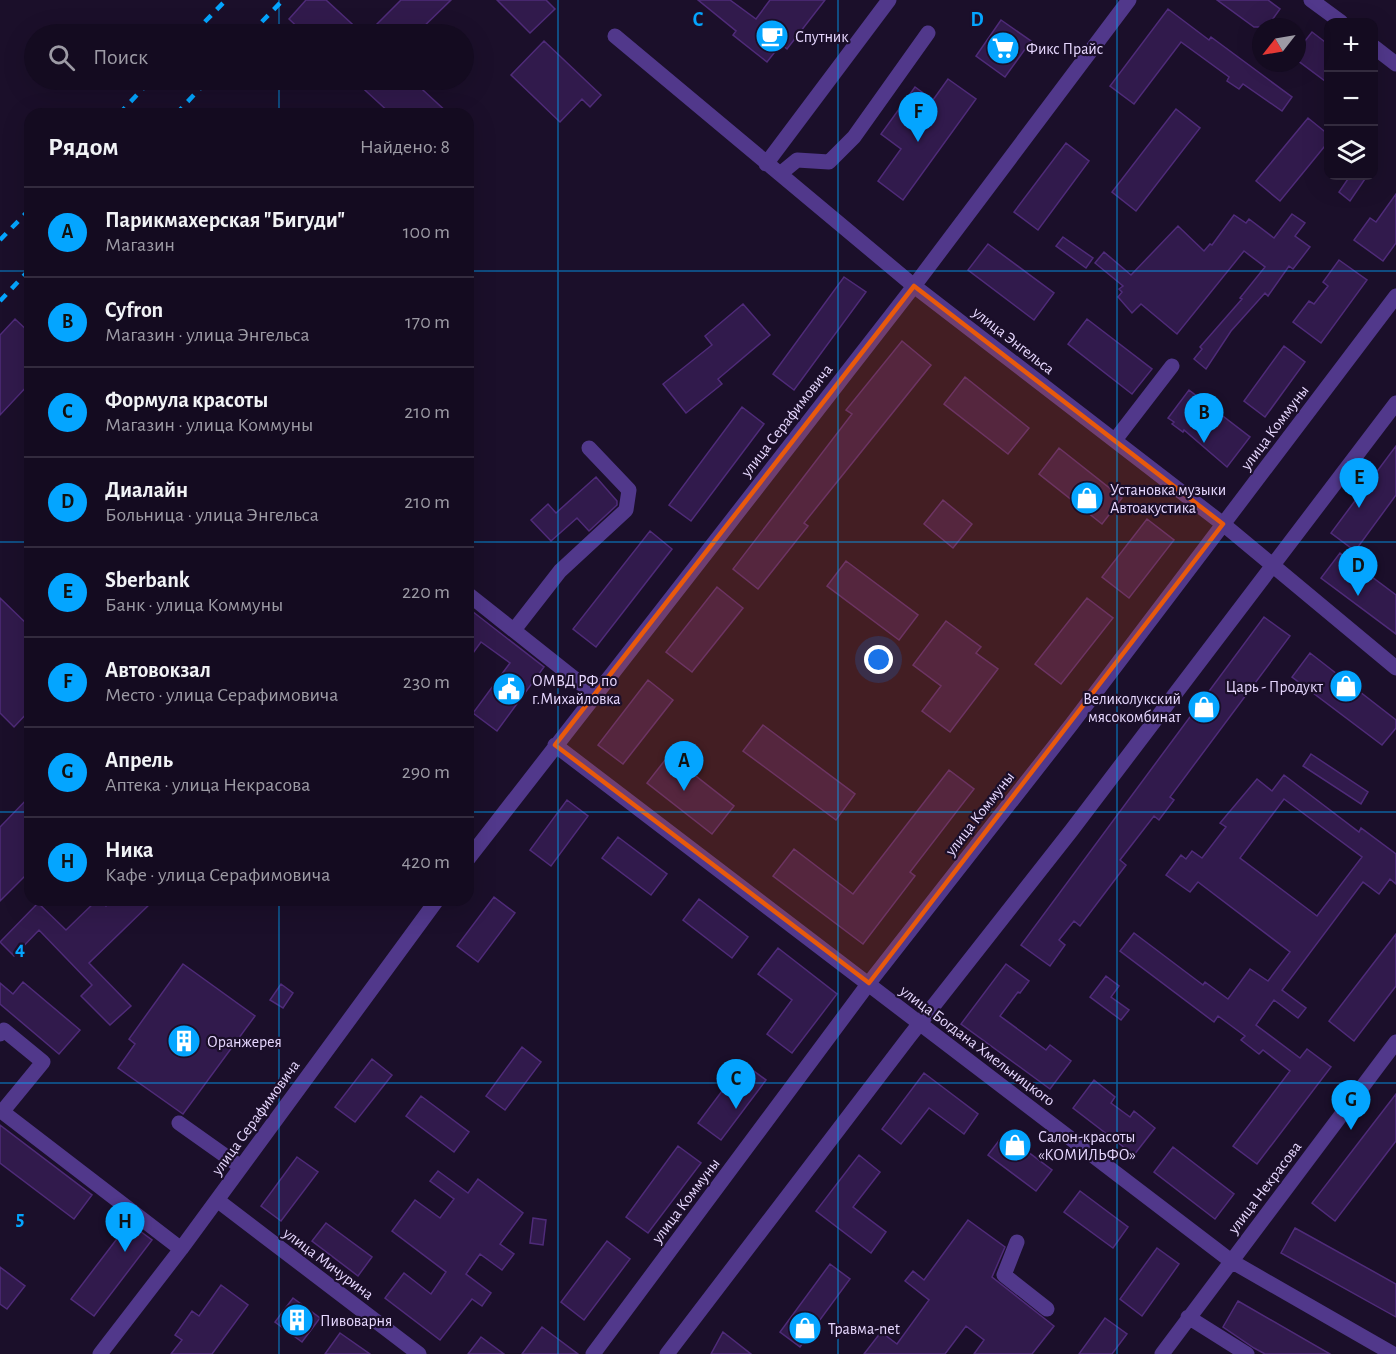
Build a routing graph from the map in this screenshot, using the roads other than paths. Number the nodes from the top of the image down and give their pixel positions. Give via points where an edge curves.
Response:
1 (889, 0) edge
2 (1129, 0) edge
3 (1311, 0) edge
4 (1336, 18) edge
5 (928, 33) dead end
6 (615, 36) dead end
7 (1378, 50) edge
8 (1396, 64) edge
9 (766, 164) junction
10 (780, 174) junction
11 (914, 286) junction
12 (1396, 296) edge
13 (1172, 366) dead end
14 (1396, 403) edge
15 (1115, 440) junction
16 (589, 448) dead end
17 (1223, 524) junction
18 (1272, 563) junction
19 (474, 599) edge
20 (514, 630) junction
21 (1396, 668) edge
22 (594, 694) junction
23 (555, 745) junction
24 (474, 851) edge
25 (433, 906) edge
26 (870, 983) junction
27 (920, 1024) junction
28 (0, 1034) edge
29 (1396, 1042) edge
30 (1, 1111) edge
31 (179, 1122) dead end
32 (241, 1167) junction
33 (217, 1200) junction
34 (1017, 1242) dead end
35 (181, 1249) junction
36 (1231, 1261) junction
37 (1047, 1309) dead end
38 (1188, 1317) junction
39 (100, 1354) edge
40 (419, 1354) edge
41 (593, 1354) edge
42 (667, 1354) edge
43 (1161, 1354) edge
44 (1246, 1354) edge
45 (1393, 1354) edge

1 - 9 street
2 - 11 street, улица Серафимовича
3 - 4 street
5 - 10 street via 854,137 829,162 798,160
6 - 9 street, улица Энгельса
7 - 8 street
9 - 10 street, улица Энгельса
10 - 11 street, улица Энгельса
11 - 15 street, улица Энгельса
11 - 22 street, улица Серафимовича
12 - 17 street, улица Коммуны
13 - 15 street
14 - 18 street
15 - 17 street, улица Энгельса
16 - 20 street via 629,490 626,510 560,572
17 - 18 street, улица Энгельса
17 - 26 street, улица Коммуны
18 - 21 street, улица Энгельса
18 - 27 street
19 - 20 street
20 - 22 street
22 - 23 street, улица Серафимовича
23 - 24 street, улица Серафимовича
23 - 26 street, улица Богдана Хмельницкого
25 - 32 street, улица Серафимовича
26 - 27 street, улица Богдана Хмельницкого
26 - 41 street, улица Коммуны
27 - 36 street, улица Богдана Хмельницкого
27 - 42 street
28 - 30 street via 4,1030 43,1062
29 - 36 street, улица Некрасова
30 - 35 street
31 - 32 street
32 - 33 street, улица Серафимовича
33 - 35 street, улица Серафимовича
33 - 40 street, улица Мичурина
34 - 37 street via 1004,1275
35 - 39 street, улица Серафимовича
36 - 38 street, улица Некрасова
36 - 45 street, улица Богдана Хмельницкого
38 - 43 street, улица Некрасова
38 - 44 street

